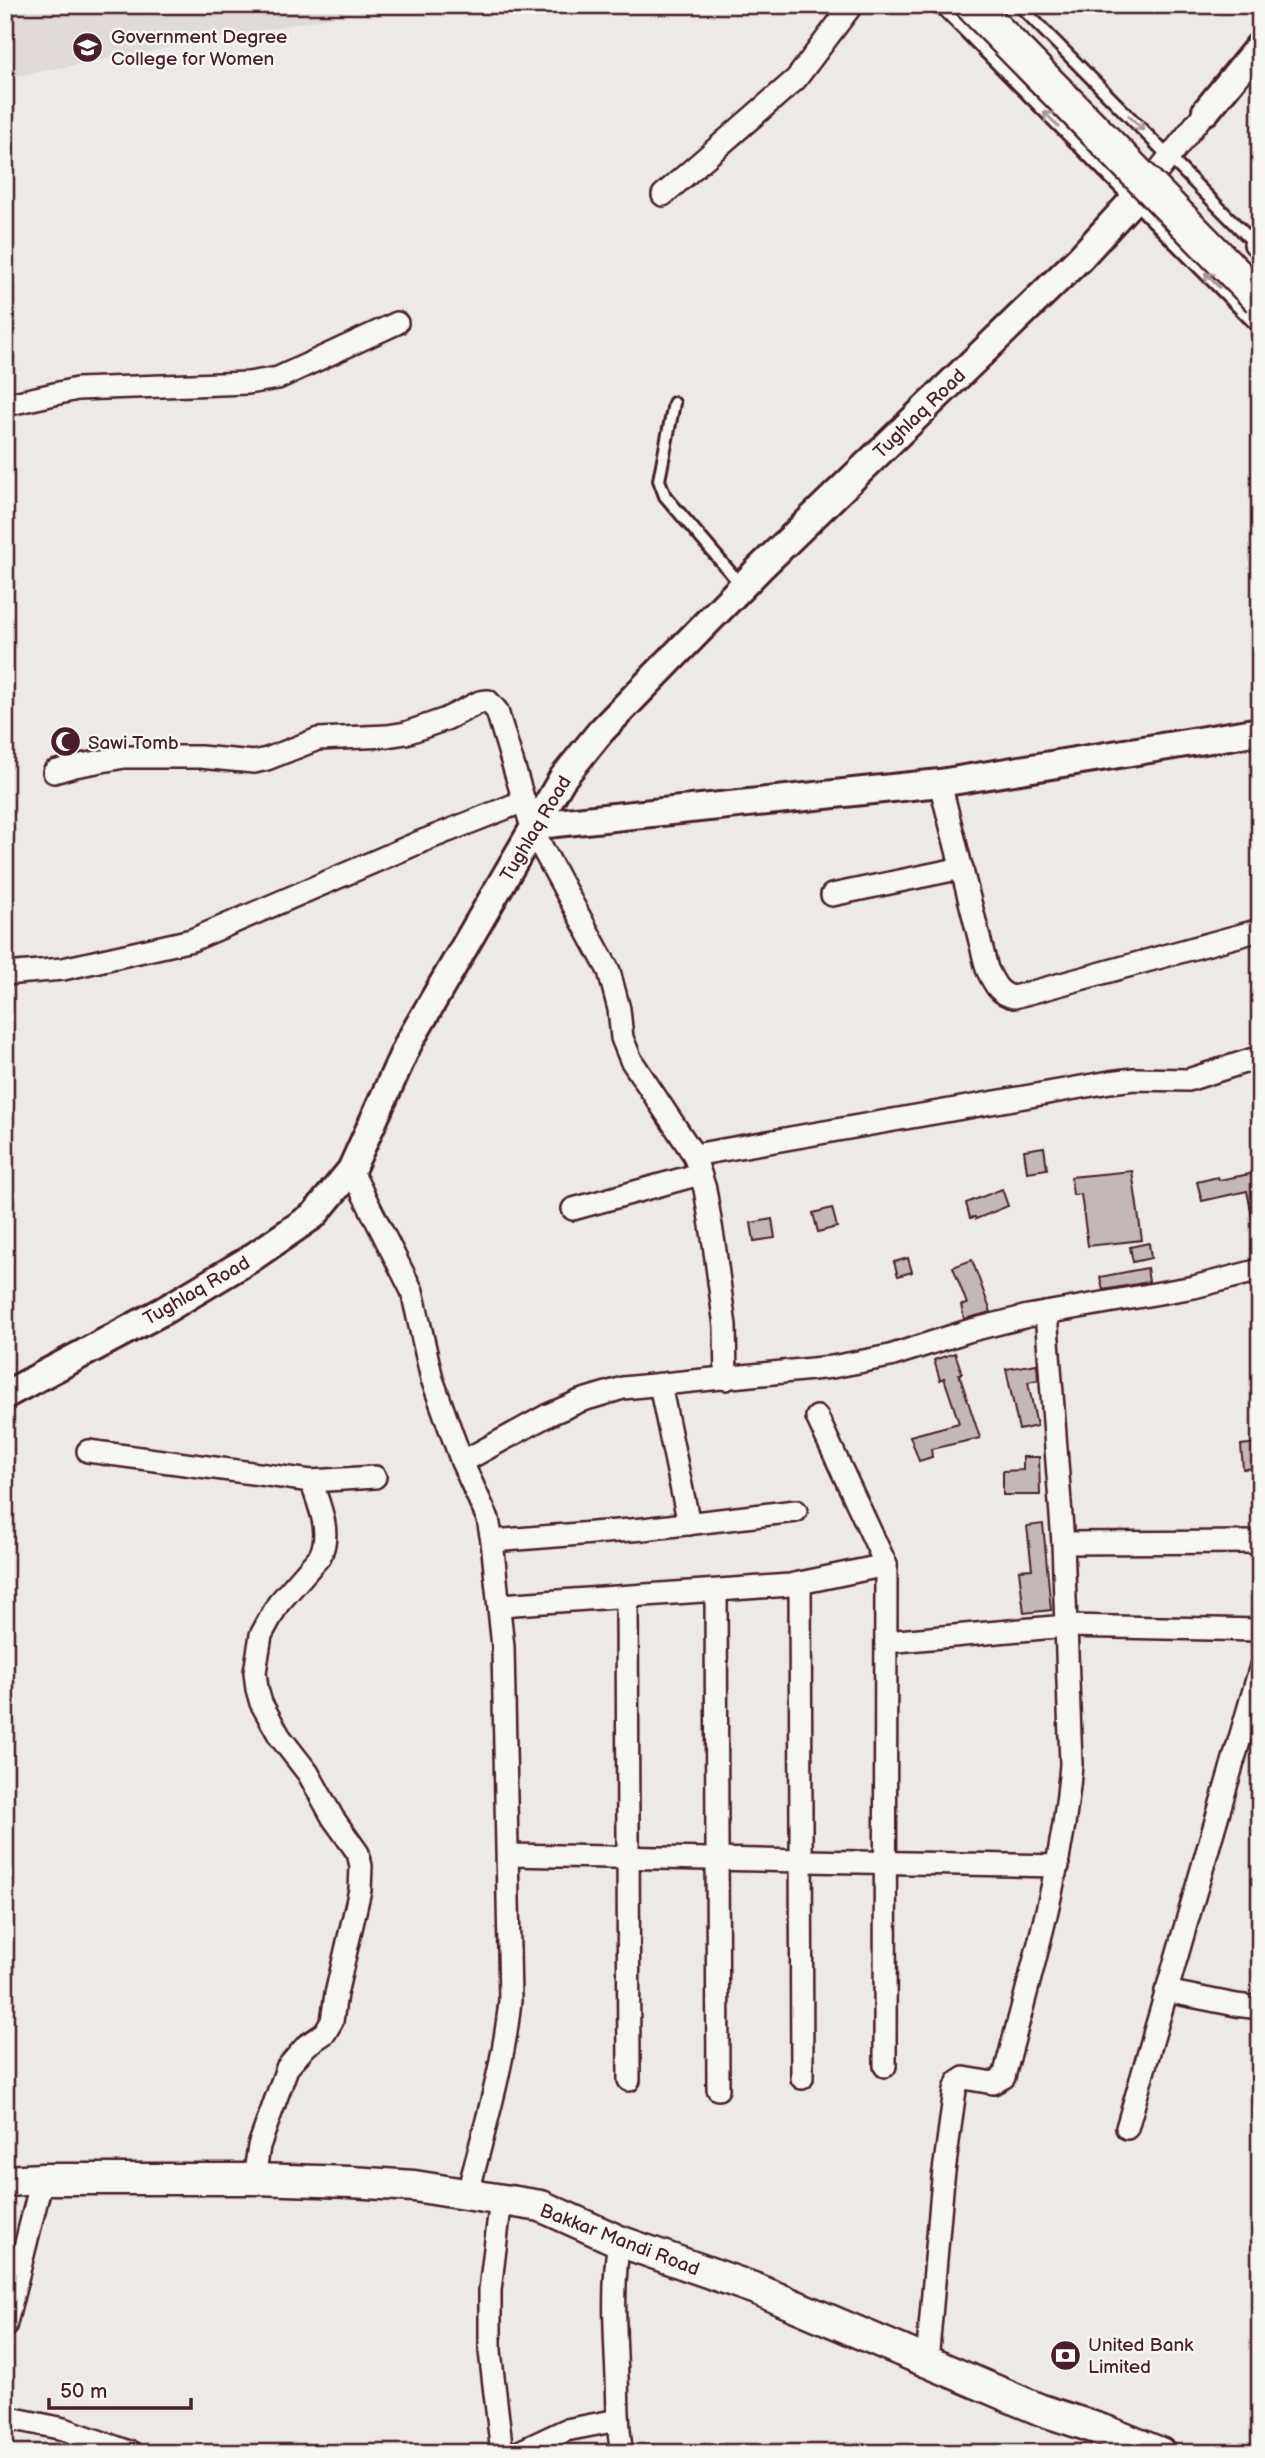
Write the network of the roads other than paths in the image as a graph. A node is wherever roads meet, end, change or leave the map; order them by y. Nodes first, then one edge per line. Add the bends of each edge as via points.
1 (852, 5) edge
2 (939, 5) edge
3 (972, 5) edge
4 (1000, 5) edge
5 (1019, 5) edge
6 (1260, 45) edge
7 (1206, 111) joint
8 (1170, 157) junction
9 (1139, 193) junction
10 (663, 195) dead end
11 (1259, 250) edge
12 (1260, 299) edge
13 (397, 323) dead end
14 (1260, 329) edge
15 (674, 403) dead end
16 (5, 405) edge
17 (742, 586) junction
18 (1259, 737) edge
19 (54, 772) dead end
20 (940, 783) junction
21 (524, 800) junction
22 (535, 828) junction
23 (962, 868) junction
24 (832, 895) dead end
25 (1260, 930) edge
26 (5, 974) edge
27 (1260, 1057) edge
28 (697, 1165) junction
29 (351, 1170) junction
30 (573, 1209) dead end
31 (1260, 1270) edge
32 (1046, 1313) junction
33 (726, 1379) junction
34 (660, 1385) junction
35 (5, 1395) edge
36 (817, 1417) dead end
37 (88, 1451) dead end
38 (463, 1462) junction
39 (375, 1477) dead end
40 (312, 1481) junction
41 (796, 1511) dead end
42 (689, 1524) junction
43 (492, 1541) junction
44 (1260, 1542) edge
45 (1063, 1543) junction
46 (886, 1565) junction
47 (800, 1583) junction
48 (716, 1591) junction
49 (627, 1597) junction
50 (500, 1605) junction
51 (1066, 1626) junction
52 (1260, 1630) edge
53 (886, 1642) junction
54 (1260, 1669) edge
55 (508, 1855) junction
56 (628, 1857) junction
57 (717, 1859) junction
58 (801, 1861) junction
59 (886, 1862) junction
60 (1058, 1866) junction
61 (1166, 1991) junction
62 (1260, 2008) edge
63 (885, 2066) dead end
64 (802, 2078) dead end
65 (629, 2080) dead end
66 (718, 2089) dead end
67 (1127, 2128) dead end
68 (42, 2179) junction
69 (254, 2179) junction
70 (5, 2181) edge
71 (468, 2193) junction
72 (501, 2199) junction
73 (619, 2242) junction
74 (5, 2327) edge
75 (928, 2362) junction
76 (5, 2417) edge
77 (618, 2420) junction
78 (1109, 2442) edge
79 (132, 2453) edge
80 (502, 2453) edge
81 (517, 2453) edge
82 (622, 2453) edge
83 (1160, 2453) edge

1 - 10 street via 796,79
9 -> 2 lane
3 - 12 main road, bridge
4 - 11 main road
5 -> 8 lane
6 - 7 street
7 - 8 street
8 - 9 street
8 - 11 lane
14 -> 9 lane via 1172,239
9 - 17 street, Tughlaq Road via 1080,258
13 - 16 street via 278,378 77,390
15 - 17 lane via 659,480 665,496
17 - 22 street, Tughlaq Road via 601,732 562,779
18 - 20 street
19 - 21 street via 124,757 254,762 318,739 406,733 488,701 497,711
20 - 22 street
20 - 23 street
21 - 22 street
21 - 26 street via 192,940 63,969
22 - 28 street via 609,971 631,1060
22 - 29 street, Tughlaq Road via 409,1042
23 - 24 street
23 - 25 street via 987,969 1005,996
27 - 28 street via 1188,1080 1110,1082
28 - 30 street
28 - 33 street via 718,1271
29 - 35 street, Tughlaq Road via 314,1215 284,1238 163,1311
29 - 38 street via 412,1291 432,1379
31 - 32 street via 1194,1287
32 - 33 street via 890,1356
32 - 45 street
33 - 34 street
34 - 38 street via 623,1388 580,1401
34 - 42 street
36 - 46 street
37 - 40 street
38 - 43 street via 488,1519
39 - 40 street
40 - 69 street via 323,1518 324,1547 278,1604 261,1634 257,1689 280,1737 358,1853 360,1890 332,2021 287,2068 259,2146
41 - 42 street
42 - 43 street
43 - 50 street
44 - 45 street
45 - 51 street
46 - 47 street
46 - 53 street
47 - 48 street
47 - 58 street
48 - 49 street
48 - 57 street
49 - 50 street
49 - 56 street
50 - 55 street
51 - 52 street
51 - 53 street
51 - 60 street via 1071,1765
53 - 59 street
54 - 61 street
55 - 56 street
55 - 71 street via 507,2032
56 - 57 street
56 - 65 street
57 - 58 street
57 - 66 street
58 - 59 street
58 - 64 street
59 - 60 street
59 - 63 street
60 - 75 street via 1004,2077 993,2083 964,2078 955,2090
61 - 62 street
61 - 67 street
68 - 69 main road, Bakkar Mandi Road
68 - 70 main road, Bakkar Mandi Road
68 - 74 street
69 - 71 main road, Bakkar Mandi Road
71 - 72 main road, Bakkar Mandi Road
72 - 73 main road, Bakkar Mandi Road via 541,2206
72 - 80 street via 490,2302 490,2351
73 - 75 main road, Bakkar Mandi Road via 756,2289
73 - 77 street via 615,2269
75 - 78 main road, Bakkar Mandi Road
76 - 79 street via 64,2429
77 - 81 street via 566,2430
77 - 82 street
78 - 83 main road, Bakkar Mandi Road

